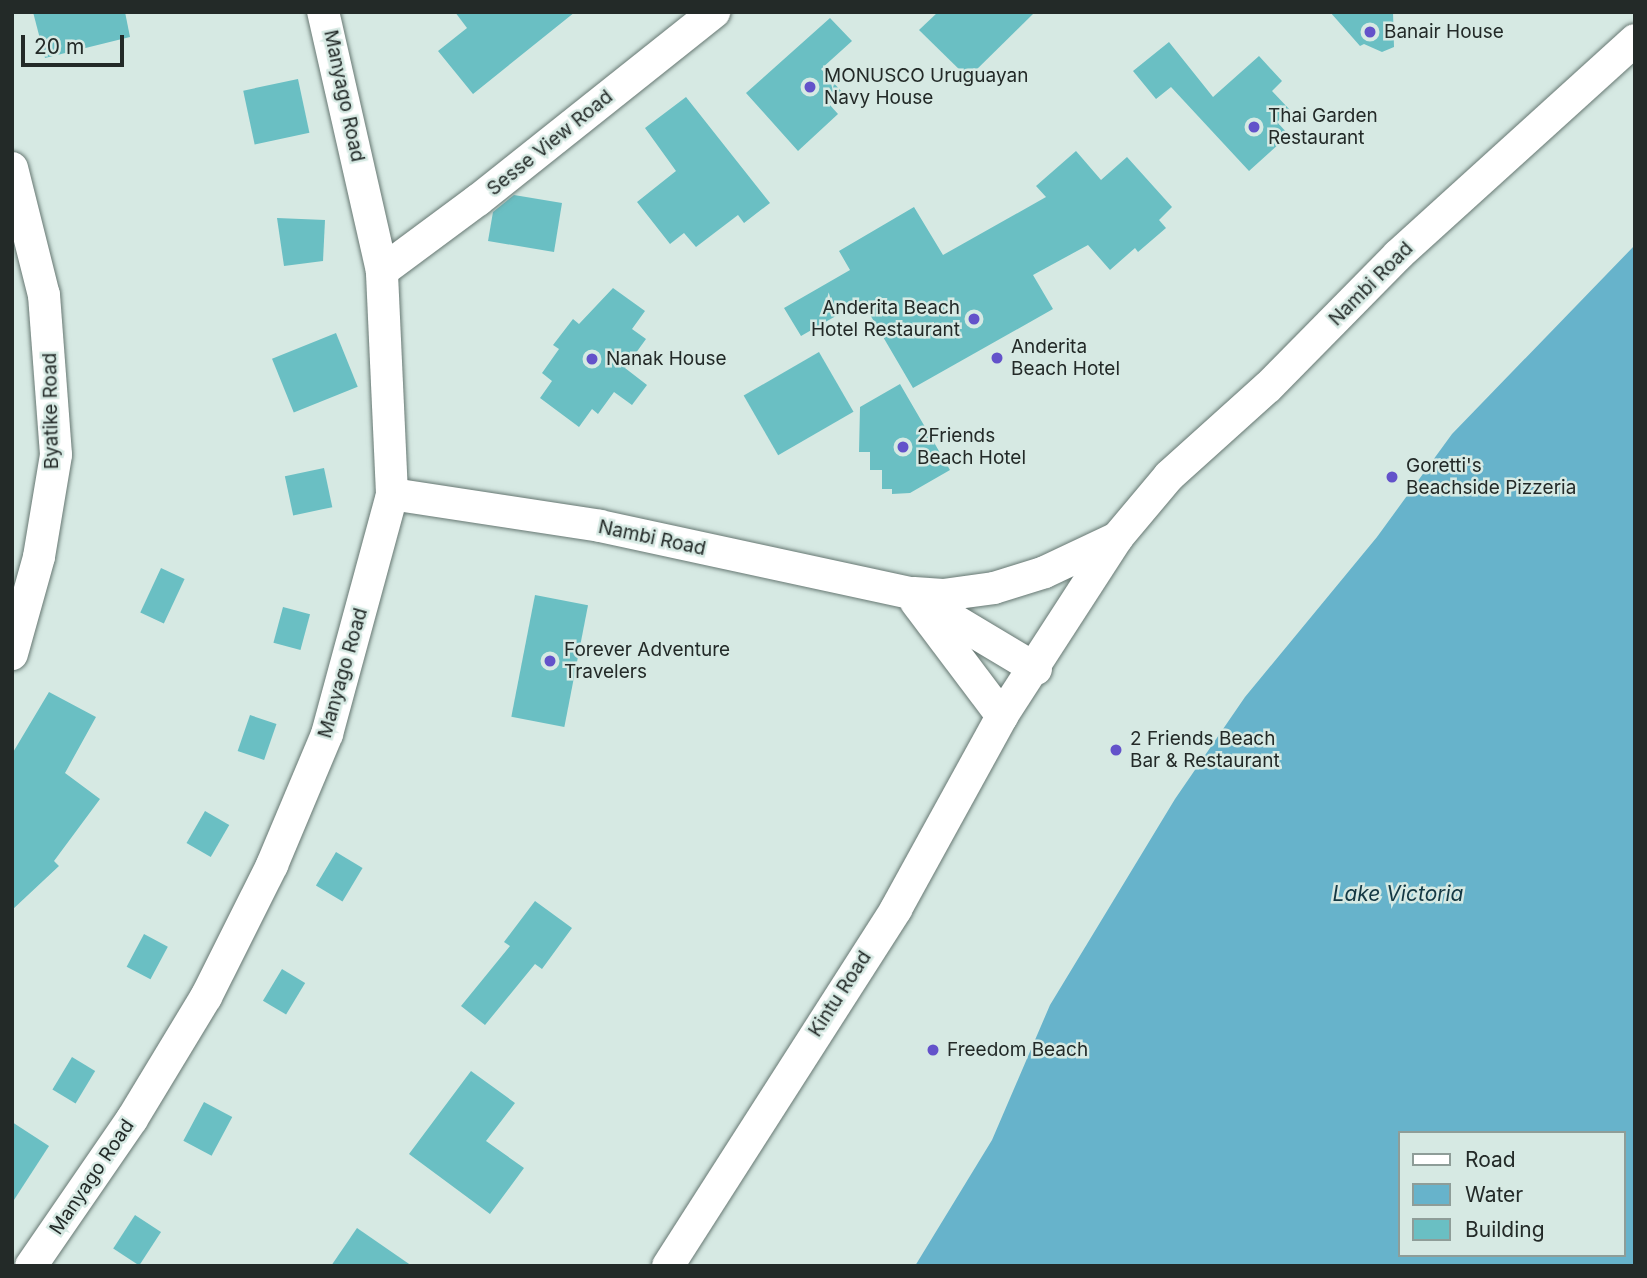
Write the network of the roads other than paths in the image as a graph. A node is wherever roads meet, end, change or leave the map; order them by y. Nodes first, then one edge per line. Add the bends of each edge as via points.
1 (323, 12) edge
2 (714, 12) edge
3 (1635, 40) edge
4 (12, 168) edge
5 (382, 271) junction
6 (392, 494) junction
7 (1117, 538) junction
8 (909, 593) junction
9 (12, 654) edge
10 (1036, 669) junction
11 (1002, 716) junction
12 (31, 1266) edge
13 (668, 1266) edge

1 - 5 street, Manyago Road
2 - 5 street, Sesse View Road
3 - 7 street, Nambi Road via 1398,255 1268,387 1169,476
4 - 9 street, Byatike Road via 44,295 55,455 39,557
5 - 6 street, Manyago Road
6 - 8 street, Nambi Road via 600,526
6 - 12 street, Manyago Road via 327,734 272,865 179,1041 132,1119
7 - 8 street, Nambi Road via 1045,572 994,588 943,595
7 - 10 street, Nambi Road
8 - 10 street, Nambi Road
8 - 11 street
10 - 11 street, Nambi Road
11 - 13 street, Kintu Road via 896,909

